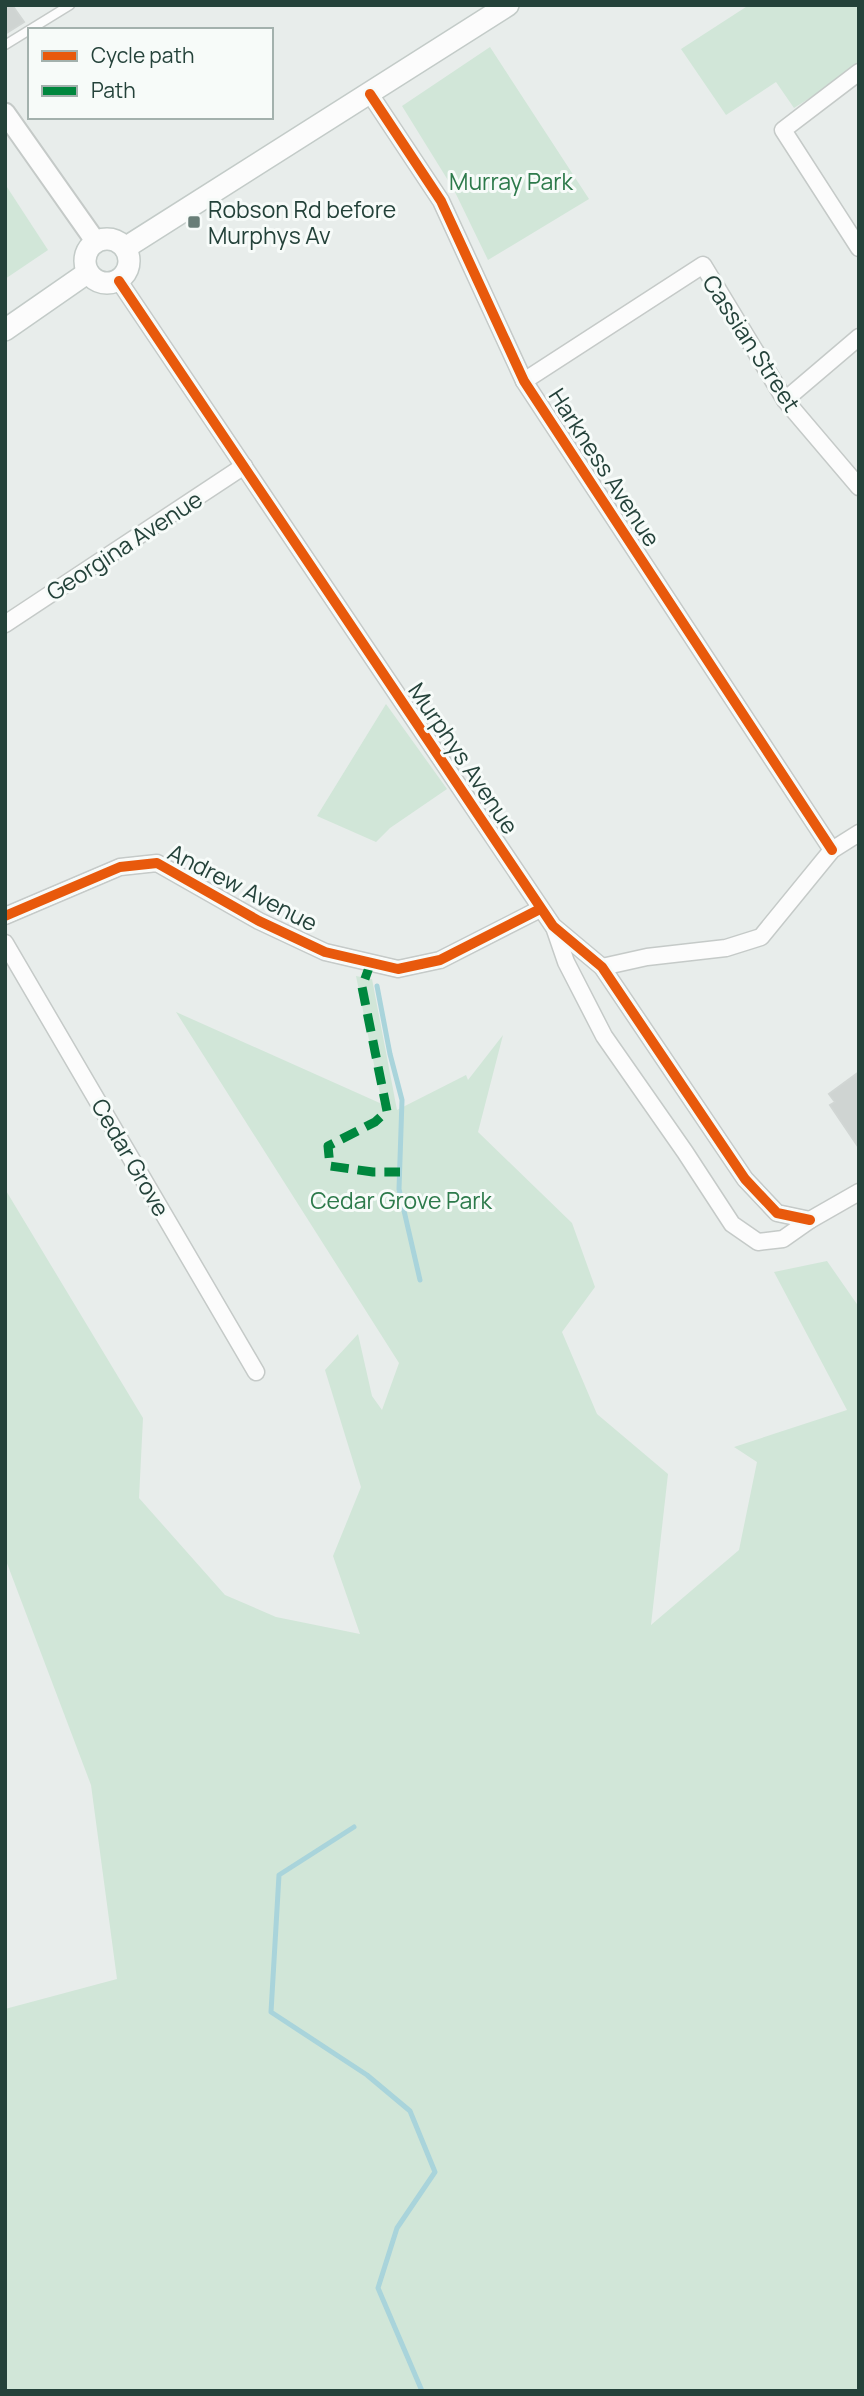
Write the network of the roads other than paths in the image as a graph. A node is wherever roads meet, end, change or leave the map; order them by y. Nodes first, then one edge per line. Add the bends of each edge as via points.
1 (70, 5) edge
2 (508, 5) edge
3 (33, 28) edge
4 (28, 31) edge
5 (5, 45) edge
6 (859, 72) edge
7 (370, 94) junction
8 (5, 113) edge
9 (96, 242) junction
10 (125, 248) junction
11 (859, 248) edge
12 (88, 273) junction
13 (119, 281) junction
14 (5, 330) edge
15 (859, 337) edge
16 (524, 381) junction
17 (785, 400) junction
18 (244, 467) junction
19 (859, 487) edge
20 (5, 624) edge
21 (859, 833) edge
22 (832, 850) junction
23 (540, 909) junction
24 (5, 916) edge
25 (553, 926) junction
26 (5, 943) edge
27 (602, 967) junction
28 (859, 1192) edge
29 (810, 1220) junction
30 (256, 1371) dead end

1 - 3 lane
2 - 7 main road
4 - 5 lane
6 - 11 street via 783,130
7 - 10 main road
7 - 16 street, Harkness Avenue via 442,201
8 - 9 street
9 - 10 main road via 113,240
9 - 12 main road via 85,256
10 - 13 main road via 128,269
12 - 13 main road via 96,282
12 - 14 main road
13 - 18 street, Murphys Avenue
15 - 17 street
16 - 17 street, Cassian Street via 703,265
16 - 22 street, Harkness Avenue
17 - 19 street, Cassian Street
18 - 20 street, Georgina Avenue
18 - 23 street, Murphys Avenue
21 - 22 street
22 - 27 street via 761,937 726,948
23 - 24 street, Andrew Avenue via 440,960 398,969 325,953 158,863 121,867
23 - 25 street, Murphys Avenue
25 - 27 street, Murphys Avenue
25 - 29 street, Murphys Avenue via 604,1036 732,1224 758,1242 783,1239
26 - 30 street, Cedar Grove
27 - 29 street, Murphys Avenue via 745,1179 776,1213
28 - 29 street

